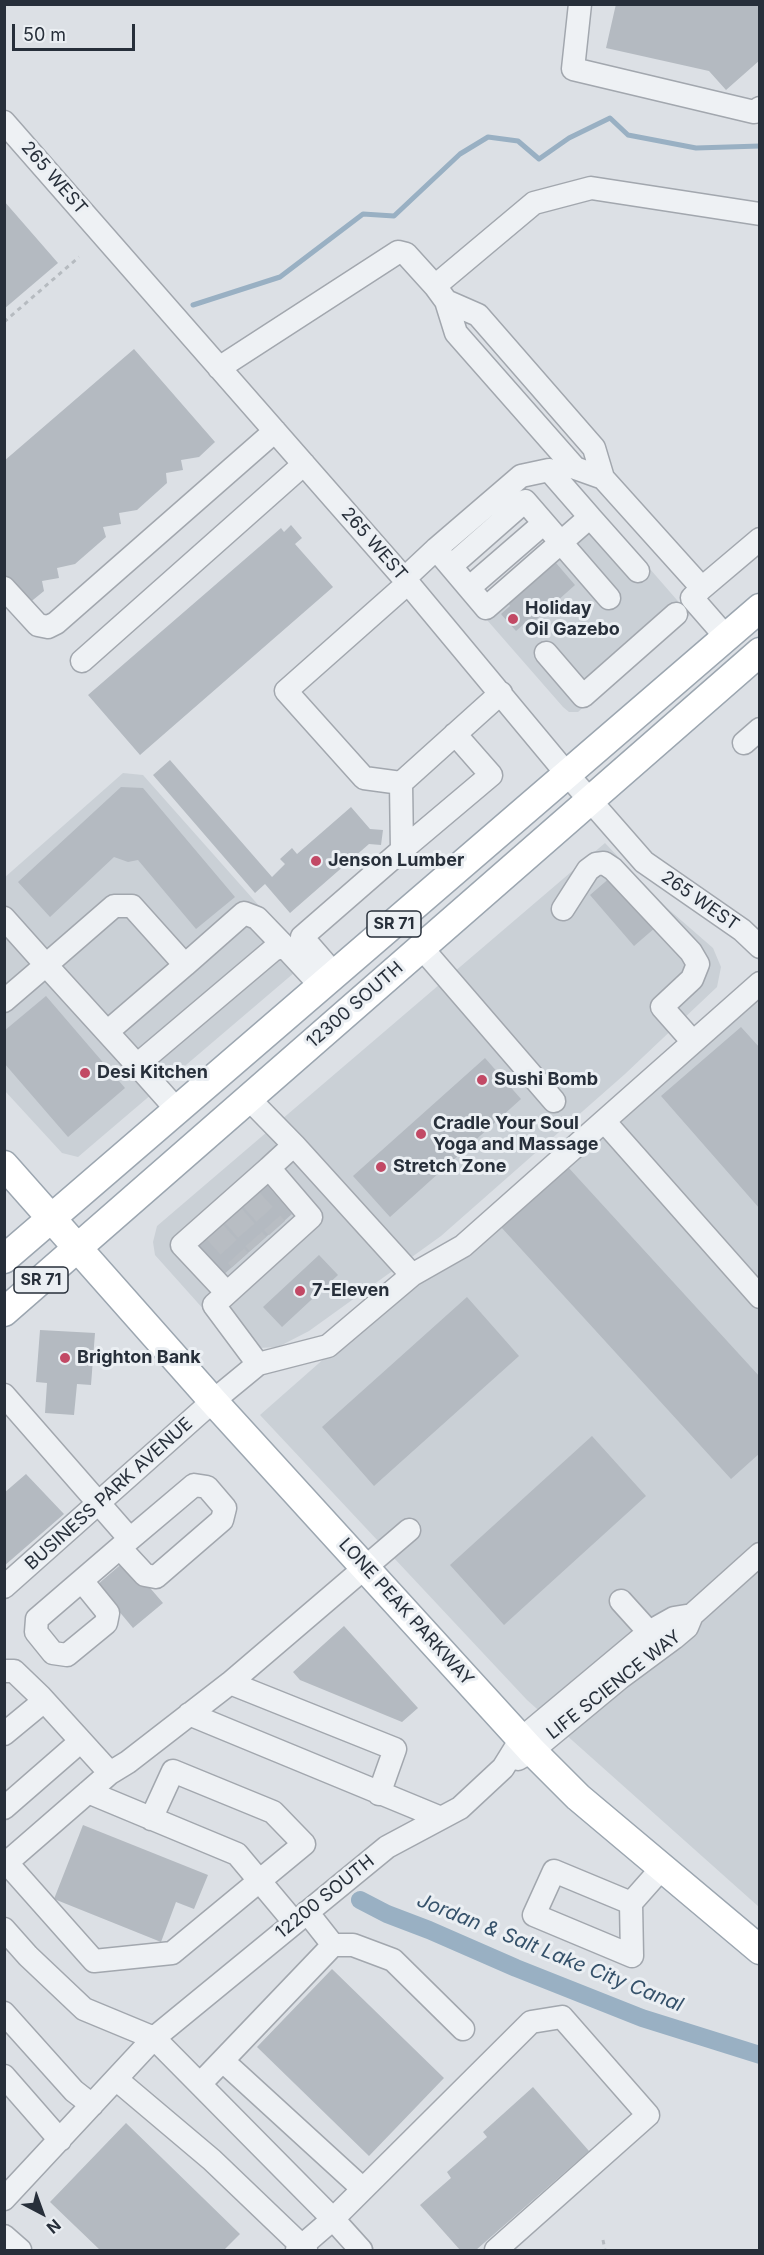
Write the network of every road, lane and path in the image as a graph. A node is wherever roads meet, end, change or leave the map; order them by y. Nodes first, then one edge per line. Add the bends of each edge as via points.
1 (580, 4) edge
2 (758, 111) edge
3 (4, 122) edge
4 (759, 214) edge
5 (79, 257) dead end
6 (440, 293) junction
7 (4, 322) edge
8 (219, 368) junction
9 (275, 431) junction
10 (556, 446) junction
11 (304, 464) junction
12 (521, 476) junction
13 (603, 478) junction
14 (594, 521) junction
15 (544, 523) junction
16 (759, 539) edge
17 (613, 543) junction
18 (564, 547) junction
19 (436, 549) junction
20 (451, 566) junction
21 (584, 569) junction
22 (638, 572) dead end
23 (406, 581) junction
24 (4, 588) edge
25 (470, 588) junction
26 (702, 588) junction
27 (609, 598) dead end
28 (759, 608) edge
29 (676, 614) dead end
30 (726, 637) junction
31 (759, 652) edge
32 (546, 653) dead end
33 (82, 662) dead end
34 (501, 693) junction
35 (455, 734) junction
36 (567, 774) junction
37 (400, 783) junction
38 (589, 800) junction
39 (402, 850) junction
40 (563, 909) dead end
41 (4, 918) edge
42 (284, 946) junction
43 (759, 946) edge
44 (421, 947) junction
45 (46, 965) junction
46 (185, 965) junction
47 (328, 981) junction
48 (759, 983) edge
49 (4, 1000) edge
50 (107, 1032) junction
51 (693, 1042) junction
52 (137, 1065) junction
53 (249, 1099) junction
54 (554, 1101) dead end
55 (178, 1111) junction
56 (604, 1121) junction
57 (294, 1145) junction
58 (4, 1165) edge
59 (269, 1168) junction
60 (52, 1220) junction
61 (77, 1249) junction
62 (4, 1260) edge
63 (412, 1275) junction
64 (227, 1293) junction
65 (759, 1297) edge
66 (4, 1312) edge
67 (258, 1364) junction
68 (4, 1395) edge
69 (213, 1401) junction
70 (98, 1503) junction
71 (409, 1530) dead end
72 (759, 1554) edge
73 (366, 1568) junction
74 (82, 1581) dead end
75 (4, 1587) edge
76 (621, 1601) dead end
77 (692, 1615) junction
78 (649, 1632) junction
79 (4, 1671) edge
80 (230, 1683) junction
81 (44, 1701) junction
82 (189, 1714) junction
83 (4, 1734) edge
84 (81, 1741) junction
85 (527, 1745) junction
86 (110, 1773) junction
87 (88, 1792) junction
88 (379, 1794) junction
89 (4, 1808) edge
90 (151, 1818) junction
91 (441, 1818) junction
92 (7, 1859) edge
93 (662, 1868) junction
94 (259, 1880) junction
95 (631, 1903) junction
96 (300, 1917) junction
97 (4, 1929) edge
98 (333, 1945) junction
99 (759, 1950) edge
100 (4, 2013) edge
101 (463, 2029) dead end
102 (154, 2038) junction
103 (223, 2061) junction
104 (4, 2076) edge
105 (116, 2079) junction
106 (200, 2084) junction
107 (92, 2105) junction
108 (60, 2140) junction
109 (363, 2189) junction
110 (4, 2199) edge
111 (333, 2218) junction
112 (4, 2236) edge
113 (603, 2240) dead end
114 (301, 2249) edge
115 (20, 2250) edge
116 (361, 2250) edge
117 (496, 2250) edge
118 (605, 2250) edge

1 - 2 street via 573,69
3 - 8 street, 265 WEST
4 - 6 street via 591,188 534,203
5 - 7 path
6 - 8 street via 406,254 398,252
6 - 10 street via 456,333
6 - 13 street via 478,315 594,448
8 - 9 street, 265 WEST
9 - 11 street, 265 WEST
9 - 24 street via 56,623 38,626
10 - 12 street
10 - 13 street via 575,468
11 - 23 street, 265 WEST
11 - 33 street
12 - 14 street via 549,470
12 - 19 street
13 - 26 street
14 - 17 street
14 - 18 street
15 - 18 street
15 - 20 street via 525,501
15 - 25 street
16 - 26 street
17 - 21 street
17 - 22 street
18 - 21 street
18 - 25 street via 486,608
19 - 20 street
19 - 23 street
20 - 25 street
21 - 27 street
23 - 34 street, 265 WEST
23 - 37 street via 285,691 364,778
26 - 30 street via 692,598
28 - 30 main road, 12300 SOUTH / SR 71
29 - 32 street via 583,696
30 - 36 main road, 12300 SOUTH / SR 71
31 - 38 main road, 12300 SOUTH / SR 71
34 - 35 street
34 - 36 street, 265 WEST
35 - 37 street
35 - 39 street via 491,775
36 - 38 street, 265 WEST
36 - 47 main road, 12300 SOUTH / SR 71
37 - 39 street
38 - 43 street, 265 WEST via 644,862
38 - 44 main road, 12300 SOUTH / SR 71
39 - 47 street via 302,938
40 - 51 street via 588,870 604,863 613,869 698,964 692,979 662,1007
41 - 45 street
42 - 46 street via 257,918 244,913
42 - 47 street
42 - 52 street via 273,950
44 - 53 main road, 12300 SOUTH / SR 71
44 - 54 street
45 - 46 street via 114,906 132,906
45 - 49 street
45 - 50 street
46 - 50 street
47 - 55 main road, 12300 SOUTH / SR 71
48 - 51 street
50 - 52 street
51 - 56 street
52 - 55 street
53 - 57 street
53 - 61 main road, 12300 SOUTH / SR 71
55 - 60 main road, 12300 SOUTH / SR 71
56 - 63 street via 463,1246
56 - 65 street
57 - 59 street
57 - 63 street
58 - 60 main road, LONE PEAK PARKWAY
59 - 64 street via 311,1217 282,1233 245,1266
59 - 64 street via 210,1227 182,1245
60 - 61 main road, LONE PEAK PARKWAY
60 - 62 main road, 12300 SOUTH / SR 71
61 - 66 main road, 12300 SOUTH / SR 71
61 - 69 main road, LONE PEAK PARKWAY
63 - 67 street via 328,1346
64 - 67 street via 214,1305
67 - 69 street, BUSINESS PARK AVENUE
68 - 70 street
69 - 70 street, BUSINESS PARK AVENUE
69 - 73 main road, LONE PEAK PARKWAY
70 - 74 street via 125,1544
70 - 75 street, BUSINESS PARK AVENUE
71 - 73 street
72 - 77 street, LIFE SCIENCE WAY
73 - 80 street
73 - 85 main road, LONE PEAK PARKWAY
76 - 78 street
77 - 78 street, LIFE SCIENCE WAY via 674,1618
77 - 85 street, LIFE SCIENCE WAY via 687,1627 675,1638
78 - 85 street, LIFE SCIENCE WAY
79 - 81 street via 14,1671
80 - 82 street
80 - 88 street via 395,1749
81 - 83 street
81 - 84 street
82 - 86 street
82 - 88 street
84 - 86 street
84 - 89 street
85 - 91 street, 12200 SOUTH via 460,1808
85 - 93 main road, LONE PEAK PARKWAY via 578,1797
86 - 87 street
87 - 90 street
87 - 92 street
88 - 91 street
90 - 94 street via 237,1854
90 - 94 street via 173,1771 273,1812 304,1844
91 - 96 street, 12200 SOUTH via 387,1847
92 - 94 street via 94,1961 172,1953
93 - 95 street
93 - 99 main road, LONE PEAK PARKWAY
94 - 96 street
95 - 95 street via 554,1871 534,1915 632,1956
96 - 98 street
96 - 102 street, 12200 SOUTH
97 - 102 street via 84,2009
98 - 101 street via 353,1945 393,1960
98 - 103 street
100 - 107 street via 74,2091
102 - 105 street, 12200 SOUTH
102 - 106 street
103 - 106 street
103 - 109 street
104 - 108 street
105 - 107 street, 12200 SOUTH
105 - 114 street via 212,2160
106 - 111 street
107 - 108 street, 12200 SOUTH
108 - 110 street, 12200 SOUTH
109 - 111 street
109 - 117 street via 531,2022 562,2017 648,2115
111 - 114 street
111 - 116 street
112 - 115 street
113 - 118 path

